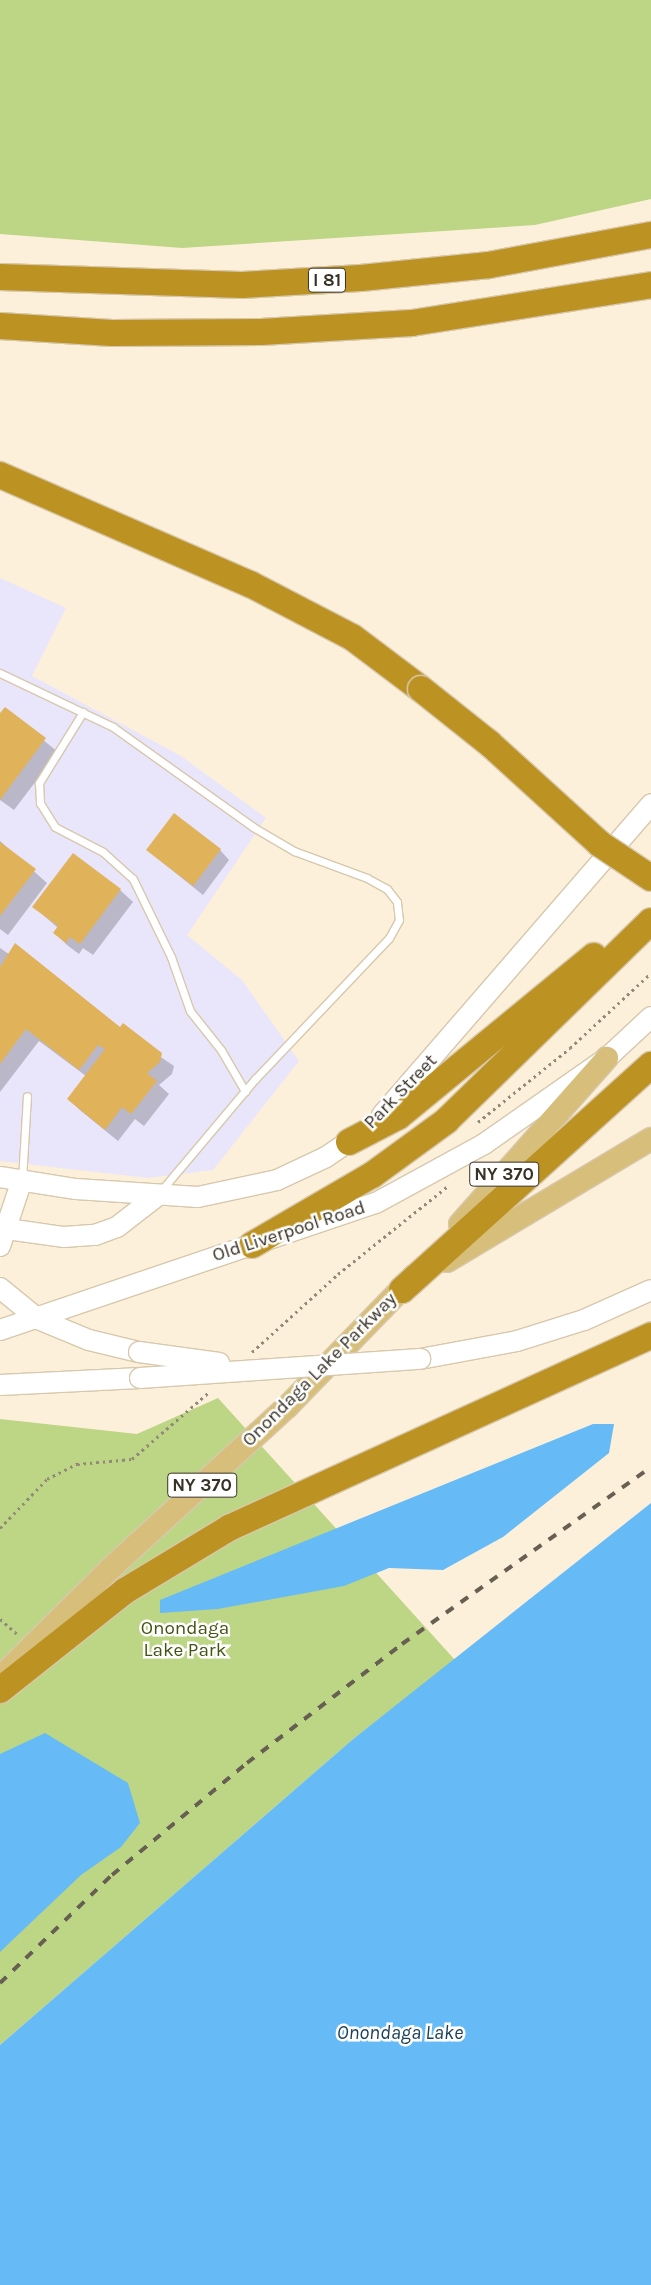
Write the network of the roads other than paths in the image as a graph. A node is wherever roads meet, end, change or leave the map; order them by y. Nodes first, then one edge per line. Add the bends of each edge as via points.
1 (651, 235) edge
2 (0, 276) edge
3 (651, 285) edge
4 (0, 326) edge
5 (0, 475) edge
6 (0, 673) edge
7 (83, 712) junction
8 (651, 804) edge
9 (651, 878) edge
10 (651, 906) edge
11 (651, 921) edge
12 (651, 1017) edge
13 (607, 1058) junction
14 (651, 1065) edge
15 (245, 1091) junction
16 (27, 1096) dead end
17 (651, 1139) edge
18 (349, 1142) junction
19 (0, 1177) edge
20 (22, 1180) junction
21 (157, 1196) junction
22 (2, 1234) edge
23 (252, 1245) junction
24 (0, 1288) edge
25 (402, 1290) junction
26 (651, 1290) edge
27 (38, 1319) junction
28 (0, 1330) edge
29 (651, 1336) edge
30 (251, 1362) junction
31 (0, 1385) edge
32 (0, 1678) edge
33 (0, 1690) edge

1 - 2 highway, I 81 via 489,265 361,278 242,285
3 - 4 highway via 511,310 289,330 112,333
5 - 9 highway, bridge via 258,588 352,637 489,743 600,844
6 - 7 lane
7 - 15 lane via 39,783 40,804 55,827 103,852 133,879 171,957 190,1011 222,1050
7 - 15 lane via 113,727 253,827 294,851 367,878 387,889 397,902 399,920 389,938
8 - 18 main road, Park Street via 398,1101
10 - 18 highway via 400,1116
11 - 23 highway via 446,1121 372,1175
12 - 13 main road, Old Liverpool Road / NY 370
13 - 23 main road, Old Liverpool Road via 453,1161 357,1212
13 - 25 main road, NY 370
14 - 25 highway
15 - 21 lane
16 - 20 lane
17 - 25 main road, NY 370
18 - 21 main road, Park Street via 277,1180 239,1191
19 - 20 main road, Park Street
20 - 21 main road, Park Street
20 - 22 main road
21 - 22 main road via 117,1227 95,1235
23 - 27 main road, Old Liverpool Road
24 - 27 main road
25 - 32 main road, Onondaga Lake Parkway / NY 370 via 287,1408 110,1569
26 - 30 main road, bridge via 584,1320 517,1341 420,1358
27 - 28 main road, Old Liverpool Road
27 - 30 main road, bridge via 89,1340 139,1352
29 - 33 highway via 229,1528 125,1591
30 - 31 main road, bridge via 140,1378

